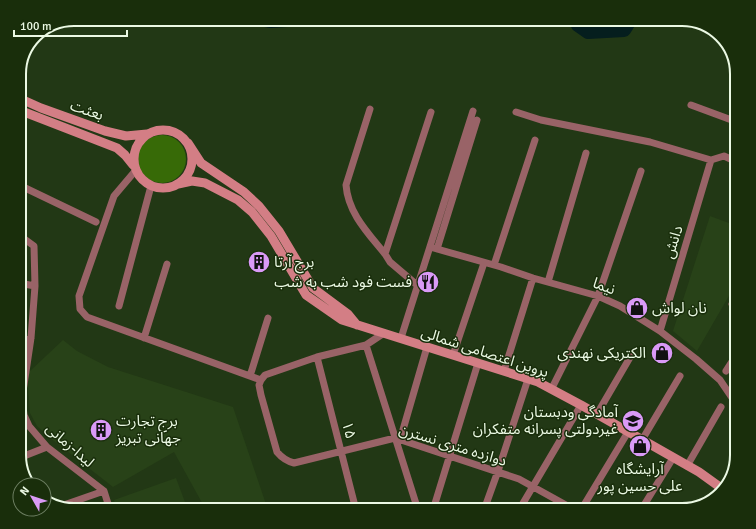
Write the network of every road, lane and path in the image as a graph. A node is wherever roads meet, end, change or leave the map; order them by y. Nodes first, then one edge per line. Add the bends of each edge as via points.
1 (26, 104) edge
2 (691, 105) dead end
3 (26, 106) edge
4 (370, 109) dead end
5 (473, 111) dead end
6 (431, 112) dead end
7 (516, 112) dead end
8 (730, 119) edge
9 (477, 120) dead end
10 (147, 134) junction
11 (535, 140) dead end
12 (188, 143) junction
13 (586, 153) dead end
14 (730, 159) edge
15 (711, 160) junction
16 (134, 167) junction
17 (640, 171) dead end
18 (178, 184) junction
19 (151, 186) junction
20 (26, 188) edge
21 (96, 222) dead end
22 (26, 240) edge
23 (433, 248) junction
24 (385, 254) junction
25 (484, 263) junction
26 (167, 264) dead end
27 (494, 265) junction
28 (533, 278) junction
29 (548, 282) junction
30 (26, 284) edge
31 (417, 285) junction
32 (35, 286) junction
33 (598, 296) junction
34 (119, 306) dead end
35 (268, 318) dead end
36 (357, 325) junction
37 (660, 331) junction
38 (384, 333) junction
39 (31, 338) junction
40 (144, 338) junction
41 (400, 338) junction
42 (26, 340) edge
43 (366, 345) junction
44 (427, 347) junction
45 (632, 354) dead end
46 (453, 355) junction
47 (317, 357) junction
48 (478, 363) junction
49 (730, 365) edge
50 (26, 368) edge
51 (504, 371) junction
52 (726, 371) dead end
53 (250, 376) junction
54 (680, 376) dead end
55 (528, 379) junction
56 (261, 380) junction
57 (552, 388) junction
58 (730, 395) edge
59 (581, 405) junction
60 (722, 407) dead end
61 (597, 414) junction
62 (26, 419) edge
63 (628, 432) junction
64 (398, 439) junction
65 (642, 440) junction
66 (47, 447) junction
67 (341, 451) junction
68 (26, 455) edge
69 (449, 456) junction
70 (673, 458) junction
71 (686, 466) junction
72 (498, 472) junction
73 (533, 486) junction
74 (718, 486) edge
75 (104, 491) junction
76 (70, 503) edge
77 (108, 503) edge
78 (354, 503) edge
79 (416, 503) edge
80 (435, 503) edge
81 (487, 503) edge
82 (523, 503) edge
83 (563, 503) edge
84 (585, 503) edge
85 (645, 503) edge

1 - 10 main road, بعثت via 126,136
2 - 8 street
3 - 16 main road, بعثت via 117,148
4 - 24 street via 346,184 347,195 358,221
5 - 23 street
6 - 24 street
7 - 15 street via 541,120 650,142
9 - 23 street
10 - 12 main road via 164,129 178,134
10 - 16 main road via 135,147
11 - 27 street
12 - 18 main road via 192,161 190,170
12 - 36 main road via 201,163 244,192 259,206 279,231 313,288 348,314
13 - 29 street
14 - 15 street via 724,156
15 - 37 street, دانش
16 - 19 main road via 143,181
16 - 40 street via 114,196 79,296 80,309 87,318
17 - 33 street
18 - 19 main road via 170,188
18 - 36 main road, پروین اعتصامی شمالی via 192,181 205,183 238,200 252,212 271,236 306,295 342,320
19 - 34 street
20 - 21 street
22 - 32 street, لیدا-زمانی via 34,246
23 - 25 street, نیما
23 - 31 street
24 - 31 street via 390,262
25 - 27 street, نیما
25 - 46 street
26 - 40 street
27 - 28 street, نیما
28 - 29 street, نیما
28 - 51 street
29 - 33 street, نیما
30 - 32 street
31 - 41 street
32 - 39 street, لیدا-زمانی
33 - 37 street, نیما via 620,306
33 - 57 street
35 - 53 street
36 - 38 main road, پروین اعتصامی شمالی
37 - 58 street, نیما via 720,380
38 - 41 main road, پروین اعتصامی شمالی
38 - 43 street
39 - 42 street
39 - 50 street, لیدا-زمانی
40 - 53 street
41 - 44 main road, پروین اعتصامی شمالی
43 - 47 street
43 - 64 street
44 - 46 main road, پروین اعتصامی شمالی
44 - 64 street
45 - 61 street
46 - 48 main road, پروین اعتصامی شمالی
47 - 56 street via 269,373
47 - 67 street, ۱۵
48 - 51 main road, پروین اعتصامی شمالی
48 - 69 street
49 - 52 street
51 - 55 main road, پروین اعتصامی شمالی
53 - 56 street
54 - 65 street
55 - 57 main road, پروین اعتصامی شمالی
55 - 72 street
56 - 67 street, دوازده متری نسترن via 261,396 277,452 283,458 294,463
57 - 59 main road, پروین اعتصامی شمالی
59 - 61 main road, پروین اعتصامی شمالی
59 - 73 street
60 - 71 street
61 - 63 main road, پروین اعتصامی شمالی
62 - 66 street, لیدا-زمانی
63 - 65 main road, پروین اعتصامی شمالی
63 - 84 street
64 - 67 street, دوازده متری نسترن
64 - 69 street, دوازده متری نسترن
64 - 79 street
65 - 70 main road, پروین اعتصامی شمالی
66 - 68 street
66 - 75 street, لیدا-زمانی
67 - 78 street, ۱۵
69 - 72 street, دوازده متری نسترن
69 - 80 street
70 - 71 main road, پروین اعتصامی شمالی
70 - 85 street
71 - 74 main road, پروین اعتصامی شمالی
72 - 73 street, دوازده متری نسترن
72 - 81 street
73 - 82 street
73 - 83 street, دوازده متری نسترن
75 - 76 street
75 - 77 street

